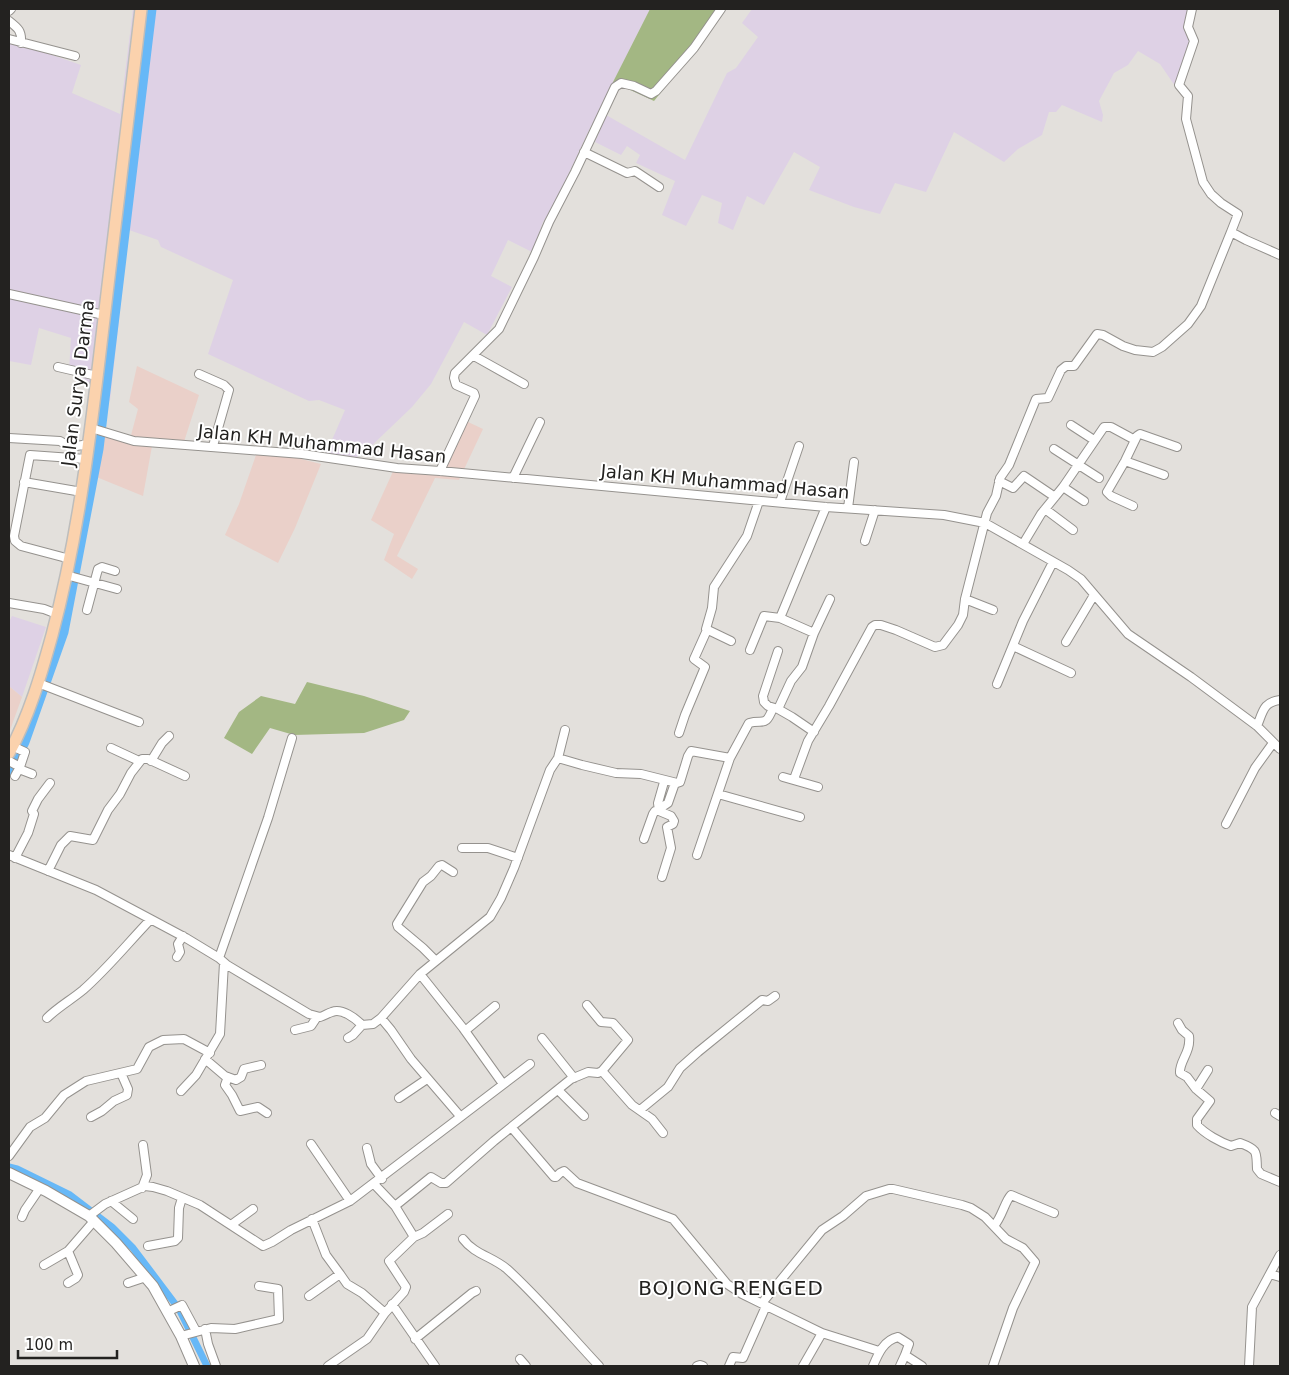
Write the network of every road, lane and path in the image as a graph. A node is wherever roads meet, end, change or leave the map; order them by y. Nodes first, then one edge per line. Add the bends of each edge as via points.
1 (141, 9) edge
2 (721, 9) edge
3 (1192, 9) edge
4 (9, 21) edge
5 (9, 39) edge
6 (21, 43) junction
7 (75, 56) dead end
8 (584, 152) junction
9 (659, 187) dead end
10 (1231, 232) junction
11 (1280, 254) edge
12 (9, 294) edge
13 (104, 315) junction
14 (474, 356) junction
15 (58, 367) dead end
16 (200, 374) dead end
17 (97, 376) junction
18 (524, 384) dead end
19 (540, 422) dead end
20 (1071, 425) dead end
21 (94, 429) junction
22 (9, 438) edge
23 (1094, 440) junction
24 (1135, 440) junction
25 (89, 444) junction
26 (213, 446) junction
27 (799, 446) dead end
28 (1177, 447) dead end
29 (1054, 449) dead end
30 (86, 459) junction
31 (1125, 461) junction
32 (854, 462) dead end
33 (1077, 465) junction
34 (440, 471) junction
35 (1164, 475) dead end
36 (513, 478) junction
37 (1099, 478) dead end
38 (999, 481) junction
39 (24, 482) junction
40 (1063, 487) junction
41 (82, 492) junction
42 (1055, 497) junction
43 (760, 501) junction
44 (1084, 501) dead end
45 (780, 502) junction
46 (1133, 506) dead end
47 (826, 507) junction
48 (848, 508) junction
49 (875, 510) junction
50 (1045, 510) junction
51 (985, 523) junction
52 (1073, 530) dead end
53 (865, 541) dead end
54 (1023, 544) junction
55 (70, 559) junction
56 (1054, 562) junction
57 (115, 571) dead end
58 (70, 576) junction
59 (95, 583) junction
60 (117, 589) dead end
61 (1094, 595) junction
62 (830, 599) dead end
63 (965, 600) junction
64 (9, 603) edge
65 (87, 610) dead end
66 (993, 610) dead end
67 (57, 614) junction
68 (780, 618) junction
69 (707, 630) junction
70 (814, 633) junction
71 (731, 641) dead end
72 (1066, 642) dead end
73 (1013, 646) junction
74 (750, 650) dead end
75 (778, 652) dead end
76 (1071, 673) dead end
77 (40, 683) junction
78 (997, 684) dead end
79 (1280, 700) edge
80 (775, 708) junction
81 (139, 722) dead end
82 (1257, 726) junction
83 (565, 730) dead end
84 (814, 732) junction
85 (679, 733) dead end
86 (168, 736) dead end
87 (292, 738) dead end
88 (1273, 743) junction
89 (111, 748) dead end
90 (15, 749) edge
91 (1280, 749) edge
92 (558, 758) junction
93 (730, 758) junction
94 (9, 761) edge
95 (151, 761) junction
96 (139, 762) junction
97 (19, 767) junction
98 (32, 774) dead end
99 (15, 776) dead end
100 (185, 776) dead end
101 (783, 777) dead end
102 (794, 780) junction
103 (664, 782) junction
104 (50, 783) dead end
105 (675, 783) junction
106 (818, 786) dead end
107 (718, 794) junction
108 (659, 810) junction
109 (800, 817) dead end
110 (1226, 824) dead end
111 (644, 839) dead end
112 (462, 848) dead end
113 (697, 855) dead end
114 (12, 856) edge
115 (518, 858) junction
116 (48, 871) junction
117 (453, 872) dead end
118 (662, 877) dead end
119 (150, 920) junction
120 (183, 936) junction
121 (177, 958) dead end
122 (221, 961) junction
123 (436, 962) junction
124 (420, 974) junction
125 (774, 996) dead end
126 (587, 1005) dead end
127 (495, 1006) dead end
128 (317, 1017) junction
129 (47, 1018) dead end
130 (381, 1018) junction
131 (1178, 1023) dead end
132 (362, 1025) junction
133 (295, 1030) dead end
134 (465, 1031) junction
135 (348, 1038) dead end
136 (542, 1038) dead end
137 (208, 1056) junction
138 (530, 1064) dead end
139 (261, 1066) dead end
140 (1208, 1070) dead end
141 (602, 1071) junction
142 (122, 1073) junction
143 (228, 1077) junction
144 (574, 1078) junction
145 (427, 1079) junction
146 (503, 1084) junction
147 (1196, 1089) junction
148 (558, 1090) junction
149 (180, 1091) dead end
150 (399, 1098) dead end
151 (640, 1110) junction
152 (267, 1113) dead end
153 (460, 1116) junction
154 (584, 1116) dead end
155 (91, 1117) dead end
156 (512, 1128) junction
157 (663, 1133) dead end
158 (311, 1144) dead end
159 (143, 1145) dead end
160 (367, 1148) dead end
161 (9, 1156) edge
162 (9, 1173) edge
163 (382, 1179) junction
164 (1280, 1182) edge
165 (374, 1184) junction
166 (40, 1188) junction
167 (142, 1188) junction
168 (182, 1198) junction
169 (350, 1201) junction
170 (108, 1203) junction
171 (395, 1206) junction
172 (253, 1209) dead end
173 (1054, 1213) dead end
174 (448, 1214) dead end
175 (22, 1217) dead end
176 (92, 1217) junction
177 (133, 1219) dead end
178 (312, 1219) junction
179 (231, 1225) junction
180 (994, 1226) junction
181 (414, 1237) junction
182 (463, 1239) dead end
183 (148, 1246) dead end
184 (68, 1251) junction
185 (1280, 1255) edge
186 (44, 1265) dead end
187 (340, 1274) junction
188 (1270, 1274) junction
189 (1280, 1276) edge
190 (146, 1277) junction
191 (68, 1283) dead end
192 (128, 1283) dead end
193 (259, 1286) dead end
194 (476, 1291) dead end
195 (309, 1296) dead end
196 (392, 1304) junction
197 (764, 1305) junction
198 (170, 1311) junction
199 (385, 1313) junction
200 (205, 1329) junction
201 (195, 1331) junction
202 (822, 1332) junction
203 (183, 1335) junction
204 (415, 1339) junction
205 (879, 1351) junction
206 (905, 1355) junction
207 (520, 1359) dead end
208 (339, 1363) edge
209 (194, 1366) edge
210 (216, 1366) edge
211 (328, 1366) edge
212 (435, 1366) edge
213 (526, 1366) edge
214 (600, 1366) edge
215 (697, 1366) edge
216 (703, 1366) edge
217 (729, 1366) edge
218 (803, 1366) edge
219 (873, 1366) edge
220 (900, 1366) edge
221 (922, 1366) edge
222 (993, 1366) edge
223 (1249, 1366) edge

1 - 13 main road, Jalan Surya Darma
2 - 8 street via 694,48 656,92 651,94 622,83 615,87
3 - 10 street via 1188,27 1194,41 1179,85 1188,96 1186,119 1202,182 1221,204 1238,214
4 - 6 street via 22,34
5 - 6 street
6 - 7 street
8 - 9 street via 627,173 635,171
8 - 14 street via 499,329
10 - 11 street
10 - 38 street via 1201,306 1188,324 1153,352 1135,350 1101,334 1095,336 1074,366 1061,370 1048,398 1035,400 1009,465
12 - 13 street
13 - 17 main road, Jalan Surya Darma
14 - 18 street
14 - 34 street via 455,373 456,385 475,396
15 - 17 street
16 - 26 street via 229,390
17 - 21 main road, Jalan Surya Darma
19 - 36 street
20 - 23 street
21 - 25 main road, Jalan Surya Darma
21 - 26 street, Jalan KH Muhammad Hasan via 134,441
22 - 25 street via 60,441 70,447
23 - 24 street via 1106,426
23 - 33 street
24 - 28 street via 1140,434
24 - 31 street
25 - 30 main road, Jalan Surya Darma
26 - 34 street, Jalan KH Muhammad Hasan
27 - 45 street
29 - 33 street
30 - 39 street via 32,454 28,457
30 - 41 main road, Jalan Surya Darma
31 - 35 street
31 - 46 street via 1107,492
32 - 48 street
33 - 37 street
33 - 40 street
34 - 36 street, Jalan KH Muhammad Hasan
36 - 43 street, Jalan KH Muhammad Hasan
38 - 42 street via 1013,488 1024,476
38 - 51 street
39 - 41 street
39 - 55 street via 15,541 21,546
40 - 42 street
40 - 44 street
41 - 55 main road, Jalan Surya Darma
42 - 50 street
43 - 45 street, Jalan KH Muhammad Hasan
43 - 69 street via 744,541 714,588
45 - 47 street, Jalan KH Muhammad Hasan
47 - 48 street, Jalan KH Muhammad Hasan
47 - 68 street
48 - 49 street, Jalan KH Muhammad Hasan
49 - 51 street, Jalan KH Muhammad Hasan via 944,514
49 - 53 street
50 - 52 street
50 - 54 street
51 - 54 street, Jalan KH Muhammad Hasan
51 - 63 street
54 - 56 street, Jalan KH Muhammad Hasan
55 - 58 main road, Jalan Surya Darma
56 - 61 street, Jalan KH Muhammad Hasan via 1081,579
56 - 73 street
57 - 59 street via 100,568
58 - 59 street
58 - 67 main road, Jalan Surya Darma
59 - 60 street
59 - 65 street
61 - 72 street
61 - 82 street, Jalan KH Muhammad Hasan via 1128,634
62 - 70 street
63 - 66 street
63 - 84 street via 962,619 940,646 935,647 896,630 872,627
64 - 67 street
67 - 77 main road, Jalan Surya Darma
68 - 70 street
68 - 74 street via 764,616
69 - 71 street
69 - 85 street via 694,659 705,667
70 - 80 street via 802,667
73 - 76 street
73 - 78 street
75 - 80 street via 763,696 764,702
77 - 81 street
77 - 90 main road, Jalan Surya Darma
79 - 82 street via 1266,705
80 - 84 street
80 - 93 street via 764,722 749,723
82 - 88 street, Jalan KH Muhammad Hasan
83 - 92 street
84 - 102 street
86 - 95 street
87 - 122 street
88 - 91 street, Jalan KH Muhammad Hasan
88 - 110 street via 1255,768
89 - 96 street
90 - 97 street via 25,755
92 - 103 street via 616,772 641,774
92 - 115 street via 550,770
93 - 105 street via 692,750 680,782
93 - 107 street
94 - 97 street
95 - 96 street via 142,758
95 - 100 street
96 - 116 street via 93,840 70,836 61,845
97 - 98 street
97 - 99 street
101 - 102 street
102 - 106 street
103 - 105 street
103 - 108 street
104 - 114 street via 34,806 28,833
105 - 108 street via 668,803
107 - 109 street
107 - 113 street
108 - 111 street via 653,814
108 - 118 street via 674,821 667,828 671,848
112 - 115 street via 488,848
114 - 116 street
115 - 123 street via 490,917
116 - 119 street via 96,890
117 - 123 street via 445,866 438,866 423,882 397,924
119 - 120 street
119 - 129 street via 95,979
120 - 121 street via 178,944 180,952
120 - 122 street
122 - 128 street
122 - 137 street via 220,1034
123 - 124 street
124 - 130 street
124 - 134 street
125 - 151 street via 768,1001 762,1000 704,1047 680,1068 668,1087
126 - 141 street via 601,1022 613,1023 628,1040
127 - 134 street
128 - 132 street via 341,1011
128 - 133 street via 311,1026
130 - 132 street via 373,1024
130 - 145 street
131 - 147 street via 1189,1036 1190,1044 1180,1071
132 - 135 street
134 - 146 street
136 - 144 street
137 - 142 street via 184,1038 163,1040 149,1047 137,1069
137 - 143 street
137 - 149 street
138 - 146 street
139 - 143 street via 244,1069 239,1079
140 - 147 street
141 - 144 street
141 - 151 street
142 - 155 street via 127,1095
142 - 161 street via 86,1081 64,1094 56,1107 30,1128
143 - 152 street via 225,1085 240,1111 258,1107
144 - 148 street
145 - 150 street
145 - 153 street
146 - 153 street
147 - 164 street via 1210,1101 1197,1119 1200,1129 1226,1144 1240,1143 1254,1150 1261,1174
148 - 154 street
148 - 156 street
151 - 157 street
153 - 163 street
156 - 171 street via 446,1183 431,1177
156 - 197 street via 554,1177 564,1172 577,1183 673,1219 727,1284
158 - 169 street
159 - 167 street via 147,1175
160 - 163 street via 371,1164
162 - 166 main road
163 - 165 street
165 - 169 street
165 - 171 street
166 - 175 street
166 - 176 main road
167 - 168 street via 153,1187
167 - 170 street
168 - 179 street via 200,1205
168 - 183 street via 178,1238
169 - 178 street
170 - 176 street
170 - 177 street
171 - 181 street
172 - 179 street
173 - 180 street via 1011,1196
174 - 181 street
176 - 184 street
176 - 190 main road
178 - 179 street via 262,1246
178 - 187 street via 326,1255
180 - 197 street via 971,1208 937,1199 889,1189 869,1195 822,1230
180 - 222 street via 1006,1239 1023,1248 1035,1263 1013,1308
181 - 196 street via 389,1260 406,1287
182 - 214 street via 473,1249 507,1269
184 - 186 street
184 - 191 street via 78,1275
185 - 188 street
187 - 195 street
187 - 199 street via 347,1284
188 - 189 street
188 - 223 street via 1252,1307
190 - 192 street
190 - 198 main road
193 - 200 street via 278,1289 279,1319 235,1329
194 - 204 street
196 - 199 street
196 - 204 street
197 - 202 street
197 - 217 street via 742,1359 734,1357
198 - 201 street via 182,1305
198 - 203 main road
199 - 208 street via 367,1339
200 - 201 street
200 - 210 street
201 - 203 street
202 - 205 street
202 - 218 street
203 - 209 main road
204 - 212 street
205 - 206 street via 898,1337 909,1344
205 - 219 street
206 - 220 street
206 - 221 street
207 - 213 street
208 - 211 street
215 - 216 street

